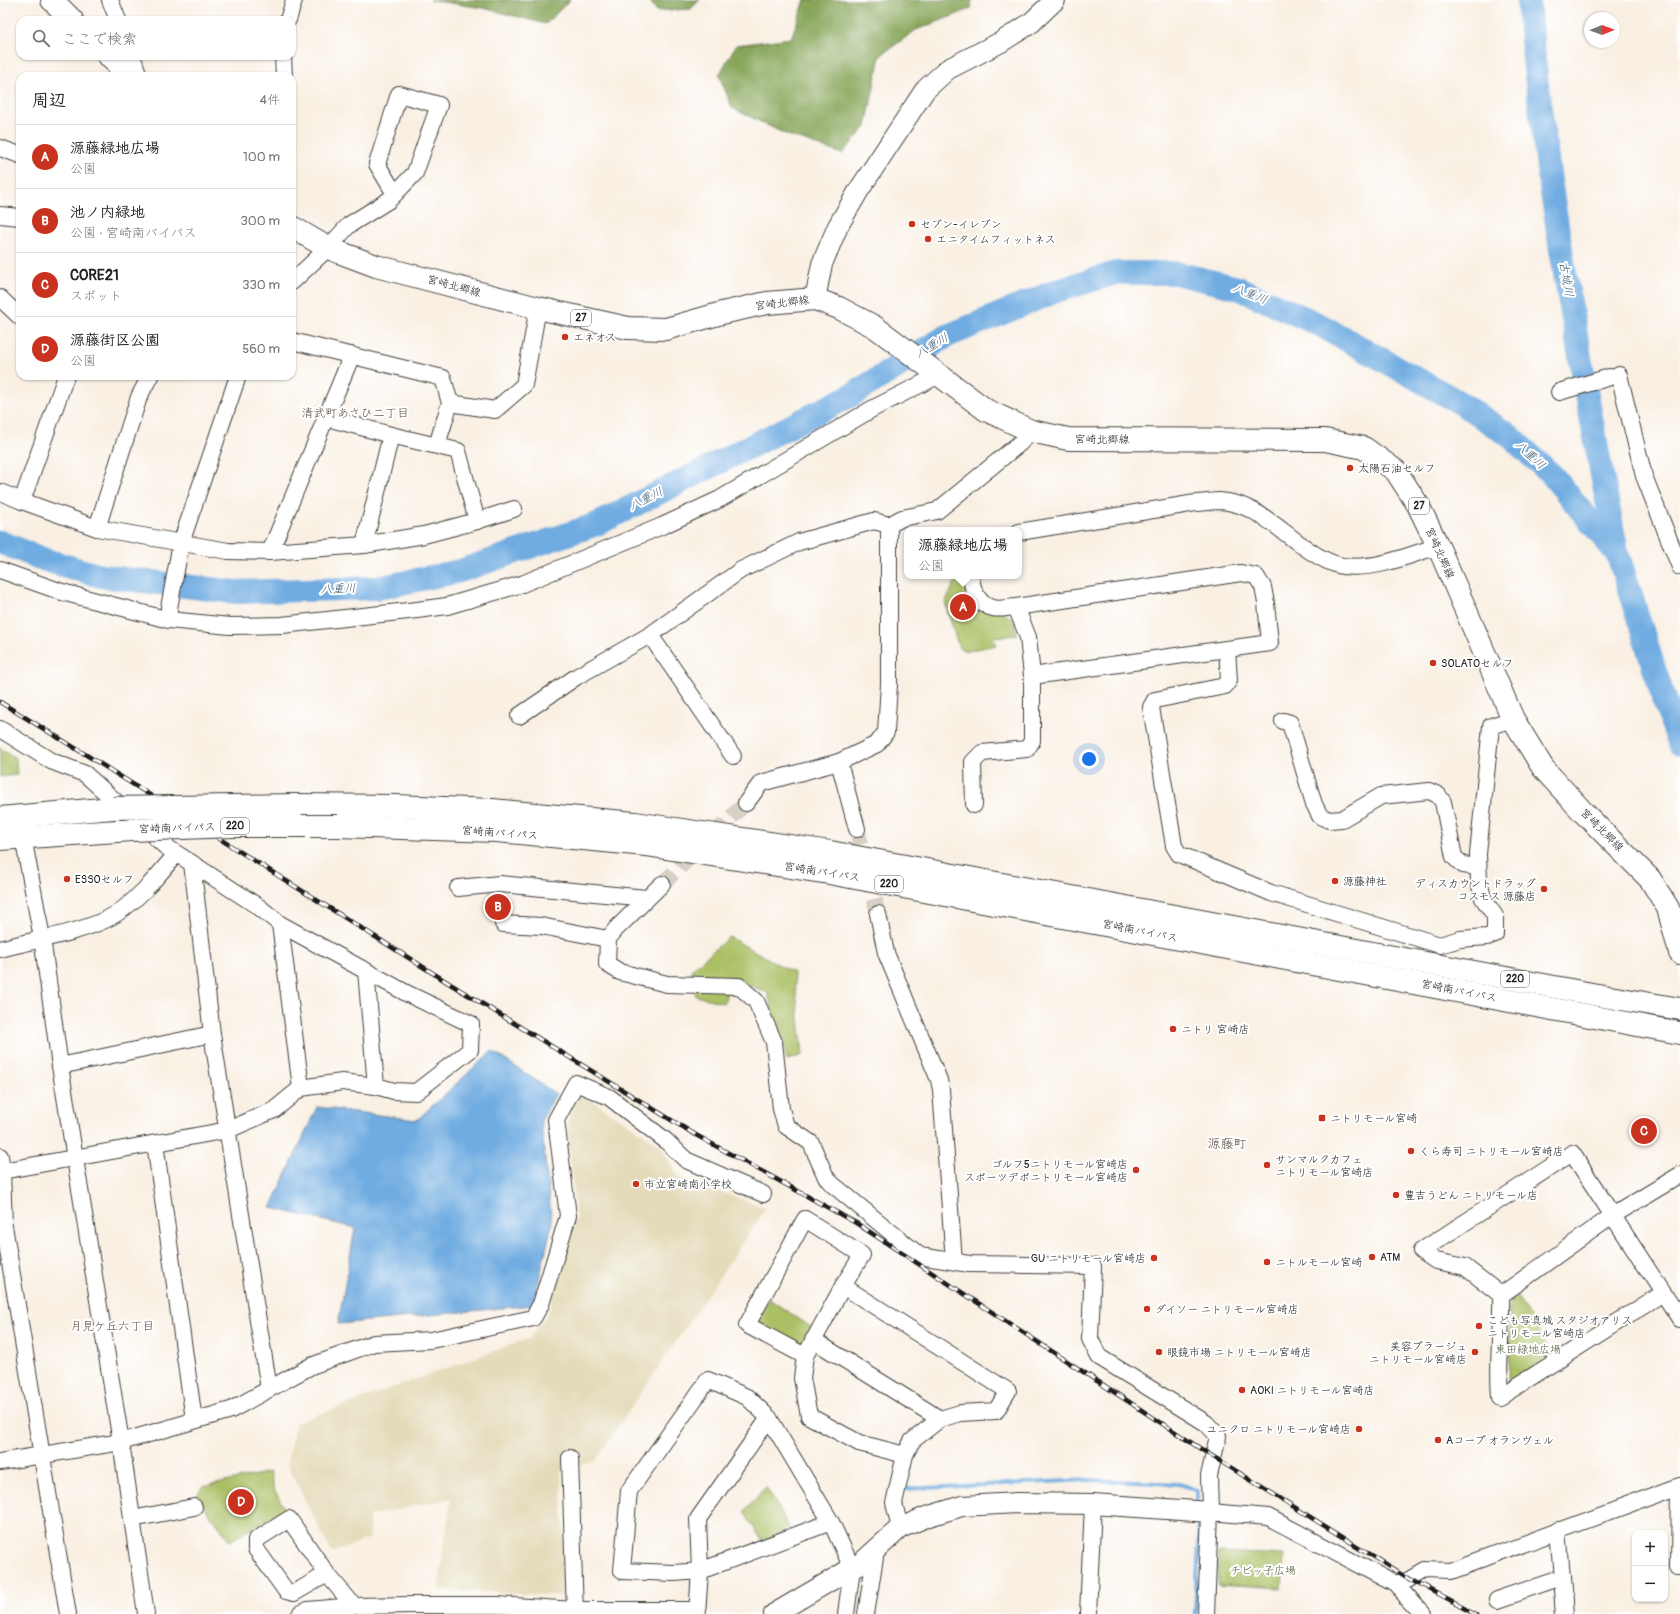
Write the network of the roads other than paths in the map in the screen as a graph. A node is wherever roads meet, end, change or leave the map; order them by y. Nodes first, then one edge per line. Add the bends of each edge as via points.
1 (52, 0) edge
2 (110, 0) edge
3 (294, 0) edge
4 (1055, 0) edge
5 (68, 16) edge
6 (116, 16) edge
7 (289, 16) edge
8 (113, 60) edge
9 (133, 60) edge
10 (283, 60) edge
11 (125, 72) edge
12 (138, 72) edge
13 (284, 72) edge
14 (0, 148) edge
15 (16, 154) edge
16 (395, 194) junction
17 (0, 215) edge
18 (16, 217) edge
19 (296, 229) edge
20 (328, 248) junction
21 (296, 278) edge
22 (815, 299) junction
23 (1, 304) edge
24 (538, 308) junction
25 (16, 314) edge
26 (296, 342) edge
27 (352, 355) junction
28 (939, 375) junction
29 (65, 380) edge
30 (148, 380) edge
31 (237, 380) edge
32 (1559, 392) dead end
33 (450, 403) junction
34 (327, 418) junction
35 (1031, 431) junction
36 (391, 435) junction
37 (437, 445) junction
38 (0, 492) edge
39 (22, 501) junction
40 (514, 509) dead end
41 (476, 522) junction
42 (889, 525) junction
43 (97, 528) junction
44 (1022, 532) edge
45 (364, 545) junction
46 (1438, 546) junction
47 (180, 549) junction
48 (270, 552) junction
49 (1680, 568) edge
50 (0, 570) edge
51 (972, 579) edge
52 (1016, 607) junction
53 (169, 614) junction
54 (650, 634) junction
55 (1227, 649) junction
56 (1032, 676) junction
57 (519, 716) dead end
58 (1513, 720) junction
59 (1283, 721) dead end
60 (0, 729) edge
61 (733, 756) dead end
62 (839, 762) junction
63 (746, 803) tunnel mouth
64 (974, 804) dead end
65 (0, 818) edge
66 (857, 829) tunnel mouth
67 (23, 837) junction
68 (0, 839) edge
69 (176, 854) junction
70 (192, 863) junction
71 (1478, 867) junction
72 (662, 884) tunnel mouth
73 (458, 888) dead end
74 (646, 898) junction
75 (878, 914) tunnel mouth
76 (280, 924) junction
77 (503, 924) dead end
78 (42, 938) junction
79 (608, 940) junction
80 (0, 949) edge
81 (1680, 953) edge
82 (1439, 955) junction
83 (366, 971) junction
84 (1435, 986) junction
85 (1680, 1009) edge
86 (1680, 1033) edge
87 (212, 1034) junction
88 (60, 1066) junction
89 (376, 1086) junction
90 (301, 1088) junction
91 (228, 1130) junction
92 (155, 1143) junction
93 (75, 1157) junction
94 (1, 1163) edge
95 (1680, 1175) edge
96 (763, 1194) dead end
97 (1612, 1216) junction
98 (2, 1226) edge
99 (954, 1261) junction
100 (843, 1286) junction
101 (1663, 1293) junction
102 (1501, 1295) junction
103 (1680, 1319) edge
104 (814, 1340) junction
105 (805, 1356) junction
106 (269, 1389) junction
107 (769, 1418) junction
108 (940, 1419) junction
109 (194, 1420) junction
110 (121, 1442) junction
111 (42, 1455) junction
112 (905, 1455) junction
113 (570, 1458) dead end
114 (0, 1462) edge
115 (1680, 1486) edge
116 (1093, 1504) junction
117 (194, 1508) dead end
118 (1210, 1512) junction
119 (132, 1519) junction
120 (831, 1522) junction
121 (900, 1528) junction
122 (1558, 1530) junction
123 (876, 1551) junction
124 (1680, 1566) edge
125 (852, 1568) junction
126 (700, 1571) junction
127 (327, 1574) junction
128 (1562, 1578) junction
129 (1395, 1584) junction
130 (1497, 1600) dead end
131 (354, 1606) junction
132 (412, 1610) edge
133 (497, 1610) edge
134 (319, 1612) edge
135 (575, 1612) edge
136 (698, 1612) edge
137 (68, 1614) edge
138 (146, 1614) edge
139 (300, 1614) edge
140 (774, 1614) edge
141 (846, 1614) edge
142 (866, 1614) edge
143 (1088, 1614) edge
144 (1206, 1614) edge
145 (1423, 1614) edge
146 (1565, 1614) edge

1 - 5 main road
2 - 6 street
3 - 7 street
4 - 22 street via 1031,23 1001,42 948,68 925,90 838,226 822,264
8 - 11 main road
9 - 12 street
10 - 13 street
14 - 15 street
16 - 16 street via 415,173 439,105 399,94 377,164
16 - 20 street via 349,225
17 - 18 street
19 - 20 main road, 宮崎北郷線 / 27
20 - 21 street
20 - 24 main road, 宮崎北郷線 / 27 via 376,266
22 - 24 main road, 宮崎北郷線 / 27 via 768,304 722,313 666,329 628,328
22 - 28 main road, 宮崎北郷線 / 27 via 875,327
23 - 25 street
24 - 33 street via 524,385 494,410
26 - 27 street
27 - 33 street via 443,378
27 - 34 street
28 - 35 main road, 宮崎北郷線 / 27 via 986,410
28 - 53 street via 872,409 720,499 522,584 447,606 282,624 230,626
29 - 39 street
30 - 43 street via 139,398
31 - 47 street
32 - 49 street via 1614,376 1644,476
33 - 37 street
34 - 36 street
34 - 48 street
35 - 42 street via 1020,443 937,511 902,518
35 - 46 main road, 宮崎北郷線 / 27 via 1068,439 1325,440 1364,448 1396,471 1418,505
36 - 37 street
36 - 45 street
37 - 41 street via 458,451
38 - 39 street
39 - 43 street
40 - 41 street
41 - 45 street via 424,535
42 - 54 street via 874,521 799,542 741,570
42 - 62 street via 889,684 886,732 877,744
43 - 47 street
44 - 46 street via 1220,501 1237,504 1257,513 1320,558 1341,566 1366,567 1386,563
45 - 48 street
46 - 58 main road, 宮崎北郷線 / 27
47 - 48 street
47 - 53 street
50 - 53 street via 62,592
51 - 52 street via 974,591 981,603 993,608
52 - 55 street via 1241,573 1256,576 1263,587 1270,643
52 - 56 street via 1028,637
54 - 57 street via 576,677
54 - 61 street
55 - 56 street
55 - 82 street via 1229,680 1225,686 1155,700 1151,706 1174,846 1179,854 1271,893
56 - 64 street via 1032,741 1027,749 982,753 973,762
58 - 71 street via 1491,726
58 - 81 main road, 宮崎北郷線 / 27 via 1543,768 1650,879 1668,908
59 - 71 street via 1290,723 1314,804 1320,816 1329,820 1342,820 1381,796 1429,792 1438,795 1443,802 1454,857 1463,865
60 - 69 street via 51,761 85,774
62 - 63 street via 761,783
62 - 66 street
65 - 82 main road, 宮崎南バイパス / 220, bridge via 113,808 296,805 492,810 635,823 830,852
67 - 68 main road, 宮崎南バイパス / 220
67 - 78 street
67 - 84 main road, 宮崎南バイパス / 220, bridge via 232,826 338,826 497,831 646,845 830,873
69 - 70 street
69 - 78 street via 153,882 107,919
70 - 76 street via 259,907
70 - 87 street
71 - 82 street via 1483,898 1495,916 1495,934 1460,939
72 - 74 street
73 - 74 street via 500,884
74 - 79 street
75 - 99 street via 886,953 941,1090
76 - 83 street
76 - 90 street
77 - 79 street via 541,926
78 - 80 street
78 - 88 street
79 - 99 street via 607,964 620,972 667,984 740,986 756,1001 774,1042 781,1109 786,1126 811,1143 826,1177 832,1184 920,1256
82 - 84 street
82 - 85 main road, 宮崎南バイパス / 220
83 - 89 street
83 - 89 street via 471,1024 470,1050 416,1092
84 - 86 main road, 宮崎南バイパス / 220
87 - 88 street
87 - 91 street
88 - 93 street
89 - 90 street via 342,1082
90 - 91 street via 274,1110
91 - 92 street
91 - 106 street
92 - 93 street
92 - 109 street
93 - 94 street
93 - 110 street
94 - 98 street
95 - 97 street
96 - 106 street via 686,1160 665,1140 609,1097 576,1083 556,1120 568,1216 541,1304 533,1318 431,1340 374,1342 311,1366
97 - 101 street
97 - 102 street
97 - 102 street via 1572,1153 1421,1251 1436,1261 1465,1267
98 - 111 street
99 - 118 street via 970,1264 1093,1266 1090,1338 1099,1357 1206,1423 1218,1436 1209,1476
100 - 104 street
100 - 105 street via 862,1255 805,1219 747,1325
100 - 108 street via 1008,1391 996,1412 960,1413
101 - 102 street via 1500,1397 1498,1378 1502,1323
101 - 103 street
104 - 105 street
104 - 108 street
105 - 112 street via 802,1378 810,1416 859,1443
106 - 109 street via 231,1410
107 - 120 street
107 - 126 street via 698,1519
107 - 126 street via 747,1396 708,1380 629,1491 622,1571
108 - 112 street via 912,1441
109 - 110 street
110 - 111 street
110 - 119 street
111 - 114 street
111 - 137 street
112 - 121 street via 894,1503
113 - 135 street
115 - 122 street
115 - 124 street
116 - 118 street
116 - 121 street via 1018,1503 962,1506
116 - 143 street
117 - 119 street
118 - 129 street via 1268,1517
118 - 144 street
119 - 138 street
120 - 125 street
120 - 126 street
121 - 123 street
122 - 128 street
122 - 129 street via 1450,1571 1425,1570
123 - 125 street
123 - 142 street
125 - 140 street
125 - 141 street
126 - 136 street
127 - 127 street via 289,1519 256,1540 256,1549 286,1591 294,1593
127 - 131 street
128 - 130 street
128 - 146 street
129 - 145 street
131 - 132 street
131 - 134 street
132 - 133 street
133 - 135 street
134 - 139 street via 308,1610
135 - 136 street

